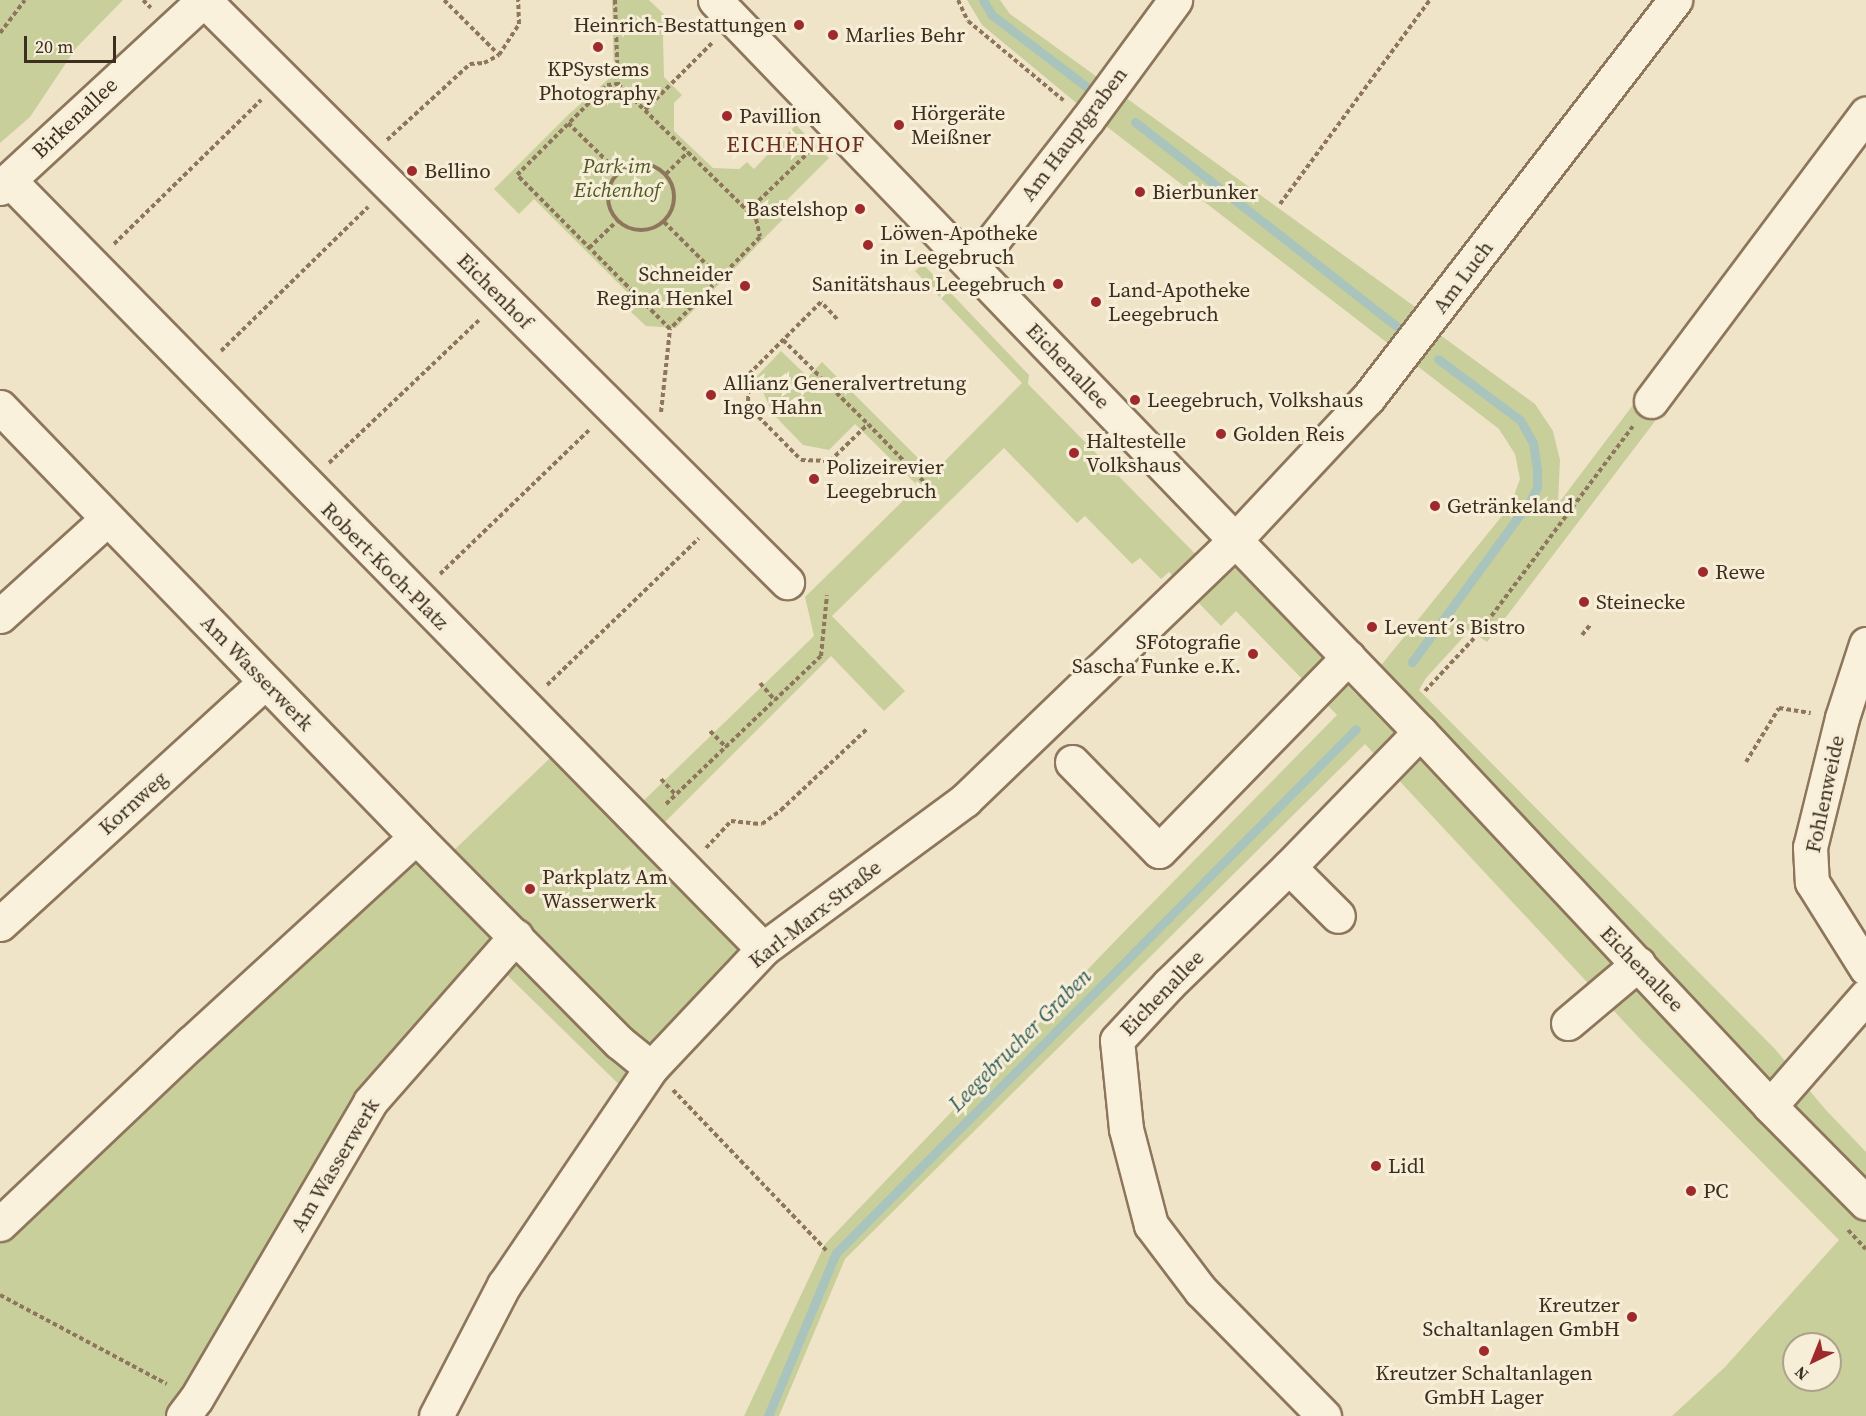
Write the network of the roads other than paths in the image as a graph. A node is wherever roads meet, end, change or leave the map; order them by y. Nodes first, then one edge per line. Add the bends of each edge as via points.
1 (204, 0) edge
2 (1175, 0) edge
3 (1675, 0) edge
4 (725, 10) edge
5 (1866, 114) edge
6 (5, 184) edge
7 (972, 267) junction
8 (1651, 401) road end
9 (0, 407) edge
10 (107, 519) junction
11 (1235, 540) junction
12 (787, 582) dead end
13 (0, 616) edge
14 (1866, 644) edge
15 (1348, 657) junction
16 (266, 682) junction
17 (1412, 723) junction
18 (1072, 762) dead end
19 (416, 837) junction
20 (1288, 867) junction
21 (1338, 916) dead end
22 (0, 924) edge
23 (516, 936) junction
24 (763, 949) junction
25 (1638, 964) junction
26 (1866, 968) edge
27 (1866, 996) edge
28 (1568, 1023) dead end
29 (651, 1068) junction
30 (1770, 1106) junction
31 (1866, 1203) edge
32 (0, 1224) edge
33 (190, 1408) edge
34 (436, 1416) edge
35 (1324, 1416) edge

1 - 6 street, Birkenallee
1 - 12 street, Eichenhof
2 - 7 street, Am Hauptgraben via 1088,120
3 - 11 street, Am Luch via 1368,398
4 - 7 street, Eichenallee
5 - 8 street
6 - 24 street, Robert-Koch-Platz via 92,265
7 - 11 street, Eichenallee
9 - 10 street, Am Wasserwerk
10 - 13 street
10 - 16 street, Am Wasserwerk
11 - 15 street, Eichenallee
11 - 24 street, Karl-Marx-Straße via 964,800
14 - 26 street, Fohlenweide via 1842,718 1810,847 1812,882
15 - 17 street, Eichenallee
15 - 18 street via 1159,851
16 - 19 street, Am Wasserwerk
16 - 22 street, Kornweg
17 - 20 street, Eichenallee
17 - 25 street, Eichenallee
19 - 23 street, Am Wasserwerk
19 - 32 street
20 - 21 street
20 - 35 street, Eichenallee via 1168,984 1117,1040 1126,1129 1151,1225 1202,1291
23 - 29 street, Am Wasserwerk via 619,1042
23 - 33 street, Am Wasserwerk via 370,1102
24 - 29 street, Karl-Marx-Straße
25 - 28 street
25 - 30 street, Eichenallee
27 - 30 street
29 - 34 street, Karl-Marx-Straße via 504,1285
30 - 31 street, Eichenallee

